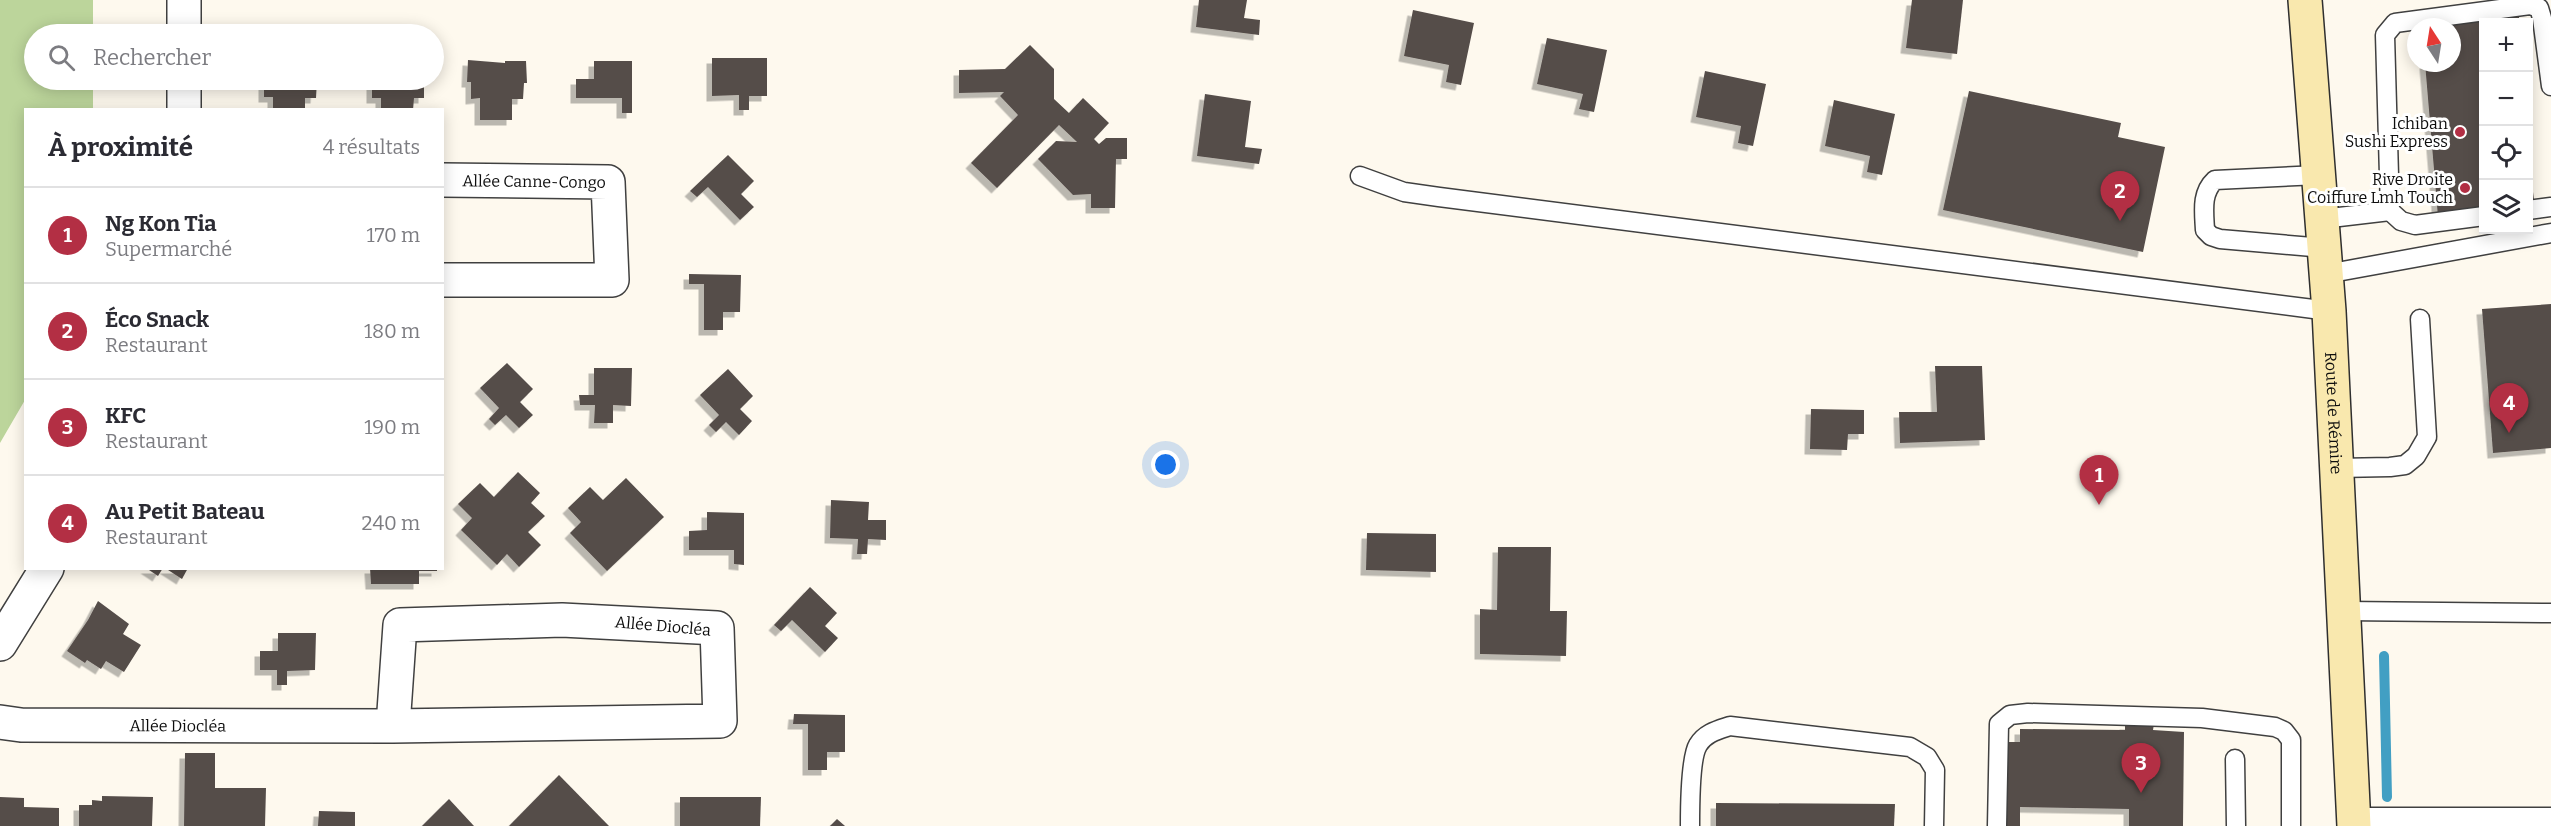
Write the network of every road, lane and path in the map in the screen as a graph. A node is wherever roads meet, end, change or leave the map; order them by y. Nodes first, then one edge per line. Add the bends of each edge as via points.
1 (184, 0) edge
2 (2305, 0) edge
3 (184, 24) edge
4 (2551, 86) edge
5 (184, 90) edge
6 (184, 108) edge
7 (2319, 175) junction
8 (1359, 176) dead end
9 (444, 180) edge
10 (2551, 207) edge
11 (2533, 209) edge
12 (2390, 211) junction
13 (2479, 217) edge
14 (2551, 233) edge
15 (2324, 247) junction
16 (444, 280) edge
17 (2329, 311) junction
18 (2420, 318) dead end
19 (2337, 468) junction
20 (46, 570) edge
21 (2344, 611) junction
22 (2551, 613) edge
23 (0, 644) edge
24 (0, 722) edge
25 (393, 726) junction
26 (2235, 759) dead end
27 (2551, 817) edge
28 (2354, 821) edge
29 (1690, 826) edge
30 (1934, 826) edge
31 (1997, 826) edge
32 (2236, 826) edge
33 (2291, 826) edge

1 - 3 street
2 - 7 main road, Route de Rémire
4 - 12 lane via 2539,8 2530,5 2395,23 2385,35 2384,47
5 - 6 street
7 - 15 main road, Route de Rémire
7 - 15 lane via 2215,180 2204,198 2205,230 2220,239
8 - 17 lane via 1404,192 1439,197
9 - 16 street, Allée Canne-Congo via 608,182 612,280
10 - 11 lane
12 - 13 lane via 2401,221 2415,225
12 - 15 lane
14 - 15 lane
15 - 17 main road, Route de Rémire
17 - 19 main road, Route de Rémire
18 - 19 lane via 2427,437 2416,456 2405,465
19 - 21 main road, Route de Rémire
20 - 23 street
21 - 22 lane
21 - 28 main road, Route de Rémire
24 - 25 street, Allée Diocléa
25 - 25 street, Allée Diocléa via 720,721 717,628 562,620 400,625
26 - 32 lane
27 - 28 lane
29 - 30 lane via 1697,746 1709,733 1730,726 1910,747 1927,757 1935,770
31 - 33 lane via 1999,724 2010,715 2028,713 2202,718 2275,727 2291,740

